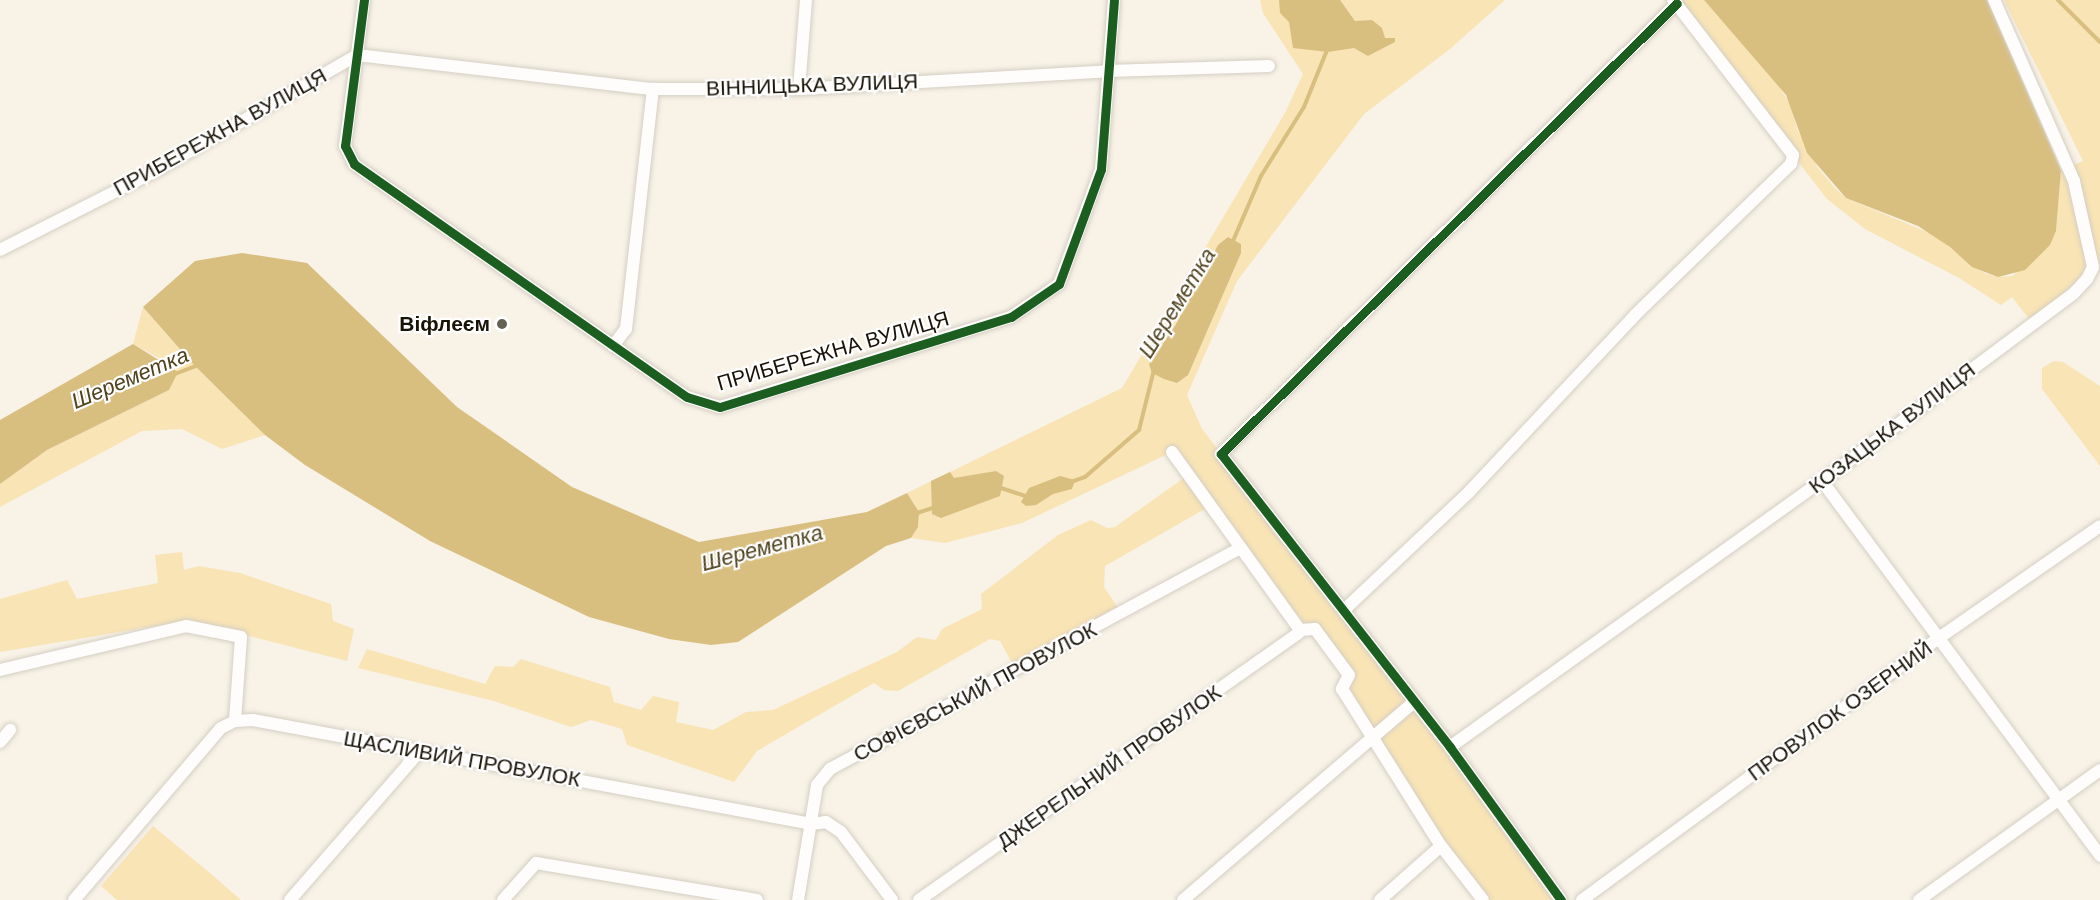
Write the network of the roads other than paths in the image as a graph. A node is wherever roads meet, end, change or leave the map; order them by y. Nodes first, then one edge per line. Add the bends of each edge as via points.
1 (364, 0) edge
2 (806, 0) edge
3 (1114, 0) edge
4 (1994, 0) edge
5 (1675, 2) edge
6 (357, 55) junction
7 (1269, 66) dead end
8 (1108, 71) junction
9 (653, 89) junction
10 (799, 89) junction
11 (0, 250) edge
12 (613, 346) junction
13 (1172, 452) dead end
14 (1822, 481) junction
15 (2100, 526) edge
16 (1240, 548) junction
17 (1344, 610) junction
18 (1299, 633) dead end
19 (1939, 638) junction
20 (0, 670) edge
21 (1414, 702) junction
22 (235, 721) junction
23 (10, 730) dead end
24 (1373, 736) junction
25 (0, 742) edge
26 (1450, 747) junction
27 (420, 751) junction
28 (2100, 770) edge
29 (2059, 799) junction
30 (812, 824) junction
31 (1442, 846) junction
32 (2100, 855) edge
33 (74, 900) edge
34 (290, 900) edge
35 (503, 900) edge
36 (757, 900) edge
37 (798, 900) edge
38 (892, 900) edge
39 (919, 900) edge
40 (1183, 900) edge
41 (1380, 900) edge
42 (1483, 900) edge
43 (1561, 900) edge
44 (1582, 900) edge
45 (1920, 900) edge

1 - 6 street
2 - 10 street
3 - 8 street, ПРИБЕРЕЖНА ВУЛИЦЯ
4 - 14 street, КОЗАЦЬКА ВУЛИЦЯ via 2074,181 2093,267 2074,293
5 - 17 street via 1793,155 1791,164 1635,315 1469,492
5 - 17 street via 1221,454
6 - 9 street, ВІННИЦЬКА ВУЛИЦЯ
6 - 11 street, ПРИБЕРЕЖНА ВУЛИЦЯ via 152,173
6 - 12 street, ПРИБЕРЕЖНА ВУЛИЦЯ via 345,146 354,164
7 - 8 street, ВІННИЦЬКА ВУЛИЦЯ
8 - 10 street, ВІННИЦЬКА ВУЛИЦЯ
8 - 12 street, ПРИБЕРЕЖНА ВУЛИЦЯ via 1101,169 1059,284 1011,317 720,407 687,397
9 - 10 street, ВІННИЦЬКА ВУЛИЦЯ
9 - 12 street via 626,329
13 - 16 street
14 - 19 street
14 - 26 street, КОЗАЦЬКА ВУЛИЦЯ
15 - 19 street, ПРОВУЛОК ОЗЕРНИЙ
16 - 24 street via 1300,630 1315,629 1349,675 1342,689
16 - 30 street, СОФІЄВСЬКИЙ ПРОВУЛОК via 830,769 817,785
17 - 21 street
18 - 39 street, ДЖЕРЕЛЬНИЙ ПРОВУЛОК
19 - 29 street
19 - 44 street, ПРОВУЛОК ОЗЕРНИЙ
20 - 22 street via 186,626 241,637
21 - 24 street
21 - 26 street
22 - 27 street, ЩАСЛИВИЙ ПРОВУЛОК via 253,720
22 - 33 street via 221,728
23 - 25 street
24 - 31 street
24 - 40 street
26 - 43 street
27 - 30 street, ЩАСЛИВИЙ ПРОВУЛОК
27 - 34 street
28 - 29 street
29 - 32 street
29 - 45 street
30 - 37 street, СОФІЄВСЬКИЙ ПРОВУЛОК
30 - 38 street, ЩАСЛИВИЙ ПРОВУЛОК via 826,822 841,832
31 - 41 street
31 - 42 street
35 - 36 street via 536,863

